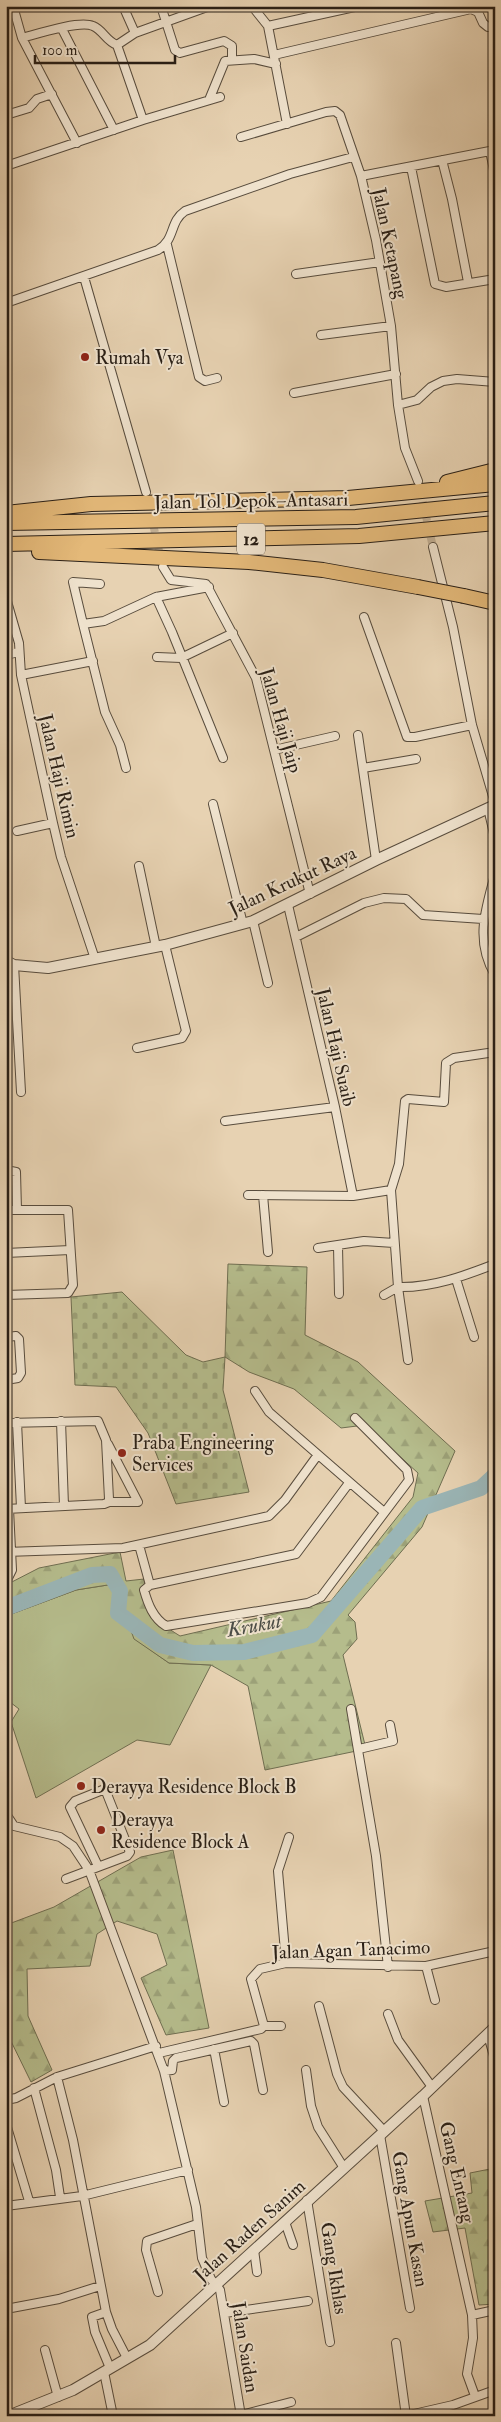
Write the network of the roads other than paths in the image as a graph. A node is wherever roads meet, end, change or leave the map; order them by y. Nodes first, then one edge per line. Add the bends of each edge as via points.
1 (13, 6) edge
2 (123, 6) edge
3 (161, 6) edge
4 (210, 6) edge
5 (252, 6) edge
6 (359, 6) edge
7 (492, 6) edge
8 (495, 10) edge
9 (167, 20) junction
10 (268, 26) junction
11 (495, 27) edge
12 (62, 28) junction
13 (135, 33) junction
14 (22, 38) junction
15 (117, 46) junction
16 (274, 55) junction
17 (232, 58) junction
18 (276, 64) junction
19 (52, 94) junction
20 (220, 98) dead end
21 (210, 100) junction
22 (6, 115) edge
23 (143, 120) junction
24 (287, 124) junction
25 (114, 130) junction
26 (241, 136) dead end
27 (77, 142) junction
28 (492, 150) edge
29 (353, 157) junction
30 (442, 160) junction
31 (6, 166) edge
32 (411, 167) junction
33 (495, 175) edge
34 (361, 176) junction
35 (167, 245) junction
36 (380, 262) junction
37 (296, 274) dead end
38 (84, 277) junction
39 (495, 279) edge
40 (468, 282) junction
41 (6, 303) edge
42 (391, 326) junction
43 (320, 335) dead end
44 (396, 374) junction
45 (217, 378) dead end
46 (495, 382) edge
47 (294, 393) dead end
48 (398, 405) junction
49 (495, 470) edge
50 (418, 481) tunnel mouth
51 (495, 484) edge
52 (146, 492) tunnel mouth
53 (387, 495) junction
54 (495, 503) edge
55 (6, 513) edge
56 (6, 523) edge
57 (495, 523) edge
58 (6, 544) edge
59 (433, 547) tunnel mouth
60 (6, 550) edge
61 (163, 567) tunnel mouth
62 (100, 584) dead end
63 (208, 587) junction
64 (156, 597) junction
65 (6, 598) edge
66 (495, 603) edge
67 (364, 617) dead end
68 (83, 624) junction
69 (233, 632) junction
70 (19, 652) junction
71 (6, 656) edge
72 (157, 658) dead end
73 (181, 658) junction
74 (93, 662) junction
75 (21, 675) junction
76 (472, 725) junction
77 (358, 735) dead end
78 (335, 736) dead end
79 (274, 750) junction
80 (223, 758) dead end
81 (416, 759) dead end
82 (126, 768) dead end
83 (363, 768) junction
84 (213, 804) dead end
85 (492, 808) edge
86 (52, 823) junction
87 (17, 831) dead end
88 (494, 834) edge
89 (376, 860) junction
90 (139, 866) dead end
91 (495, 875) edge
92 (310, 894) junction
93 (288, 905) junction
94 (483, 919) junction
95 (243, 924) junction
96 (255, 926) junction
97 (296, 937) junction
98 (160, 946) junction
99 (95, 959) junction
100 (10, 963) edge
101 (495, 975) edge
102 (268, 983) dead end
103 (137, 1048) dead end
104 (495, 1052) edge
105 (21, 1092) dead end
106 (335, 1107) junction
107 (225, 1121) dead end
108 (6, 1170) edge
109 (392, 1190) junction
110 (248, 1195) dead end
111 (263, 1195) junction
112 (353, 1196) junction
113 (6, 1210) edge
114 (17, 1210) junction
115 (394, 1243) junction
116 (338, 1246) junction
117 (318, 1248) dead end
118 (70, 1250) junction
119 (268, 1252) dead end
120 (6, 1253) edge
121 (495, 1264) edge
122 (456, 1279) junction
123 (398, 1287) junction
124 (339, 1294) dead end
125 (6, 1295) edge
126 (384, 1295) dead end
127 (6, 1337) edge
128 (474, 1337) dead end
129 (408, 1360) dead end
130 (6, 1380) edge
131 (255, 1391) dead end
132 (355, 1418) dead end
133 (61, 1421) junction
134 (17, 1422) junction
135 (6, 1423) edge
136 (106, 1440) junction
137 (317, 1456) junction
138 (349, 1482) junction
139 (109, 1502) junction
140 (64, 1506) junction
141 (21, 1508) junction
142 (8, 1509) edge
143 (384, 1512) junction
144 (139, 1545) junction
145 (9, 1551) edge
146 (6, 1582) edge
147 (150, 1585) junction
148 (350, 1709) dead end
149 (390, 1725) dead end
150 (359, 1749) junction
151 (6, 1814) edge
152 (289, 1837) dead end
153 (98, 1866) junction
154 (89, 1870) junction
155 (66, 1879) dead end
156 (495, 1951) edge
157 (286, 1963) junction
158 (426, 1966) junction
159 (388, 1967) junction
160 (435, 2000) dead end
161 (319, 2006) dead end
162 (388, 2014) dead end
163 (264, 2026) junction
164 (281, 2026) dead end
165 (492, 2031) edge
166 (214, 2049) junction
167 (157, 2050) junction
168 (495, 2056) edge
169 (306, 2070) dead end
170 (164, 2071) junction
171 (57, 2077) junction
172 (432, 2087) junction
173 (34, 2088) junction
174 (263, 2090) dead end
175 (423, 2096) junction
176 (6, 2100) edge
177 (224, 2102) dead end
178 (6, 2124) edge
179 (382, 2133) junction
180 (344, 2168) junction
181 (188, 2170) junction
182 (82, 2196) junction
183 (60, 2197) junction
184 (307, 2200) junction
185 (28, 2202) junction
186 (6, 2206) edge
187 (285, 2222) junction
188 (197, 2224) junction
189 (293, 2245) dead end
190 (254, 2250) junction
191 (257, 2272) dead end
192 (215, 2284) junction
193 (100, 2286) junction
194 (158, 2292) dead end
195 (308, 2301) dead end
196 (410, 2308) dead end
197 (6, 2309) edge
198 (495, 2310) edge
199 (106, 2312) junction
200 (225, 2313) junction
201 (472, 2315) junction
202 (330, 2342) dead end
203 (396, 2343) dead end
204 (45, 2350) dead end
205 (128, 2358) junction
206 (107, 2370) junction
207 (495, 2390) edge
208 (475, 2396) junction
209 (58, 2397) junction
210 (291, 2402) dead end
211 (22, 2413) edge
212 (241, 2415) edge
213 (8, 2416) edge
214 (113, 2416) edge
215 (406, 2416) edge

1 - 14 street
2 - 13 street
3 - 9 street
4 - 9 street
5 - 10 street
6 - 10 street
7 - 8 street
9 - 13 street
9 - 17 street via 175,50 180,53 224,42 232,46
10 - 16 street
11 - 16 street via 488,27 478,12 471,10
12 - 14 street
12 - 15 street via 90,25
12 - 25 street
13 - 15 street
14 - 19 street
15 - 23 street
16 - 18 street
17 - 18 street
17 - 21 street via 225,61
18 - 24 street
19 - 22 street via 37,99 29,108
19 - 27 street
20 - 21 street
21 - 23 street
23 - 25 street
24 - 26 street, Jalan Ketapang
24 - 29 street, Jalan Ketapang via 326,112 338,112
25 - 27 street
27 - 31 street
28 - 30 street
28 - 33 street
29 - 34 street, Jalan Ketapang
29 - 35 street via 290,174 185,211 178,218
30 - 32 street
30 - 40 street
32 - 34 street
32 - 40 street via 435,284 446,287
34 - 36 street, Jalan Ketapang
35 - 38 street
35 - 45 street via 199,377 205,381
36 - 37 street
36 - 42 street, Jalan Ketapang
38 - 41 street
38 - 52 street
39 - 40 street
42 - 43 street
42 - 44 street, Jalan Ketapang
44 - 47 street
44 - 48 street, Jalan Ketapang
46 - 48 street via 443,381 420,398
48 - 50 street, Jalan Ketapang via 405,448
49 - 53 highway
51 - 53 highway
53 - 55 highway via 91,504
54 - 56 highway, Jalan Tol Depok–Antasari / 12 via 356,517
57 - 58 highway, Jalan Tol Depok–Antasari / 12 via 359,536
59 - 76 street
60 - 66 highway, bridge via 249,562 323,570
61 - 63 street via 171,580 204,582
62 - 68 street via 73,582
63 - 64 street
63 - 69 street, Jalan Haji Jaip
64 - 68 street via 104,621
64 - 73 street
65 - 70 street, Jalan Haji Rimin
67 - 76 street via 407,736
68 - 74 street
69 - 73 street
69 - 79 street, Jalan Haji Jaip via 256,678
70 - 71 street
70 - 75 street, Jalan Haji Rimin
72 - 73 street
73 - 80 street
74 - 75 street
74 - 82 street via 105,712
75 - 86 street, Jalan Haji Rimin
76 - 85 street
77 - 83 street
78 - 79 street
79 - 92 street, Jalan Haji Jaip
81 - 83 street
83 - 89 street
84 - 95 street
85 - 88 street
85 - 89 street, Jalan Krukut Raya
86 - 87 street
86 - 99 street, Jalan Haji Rimin
89 - 92 street, Jalan Krukut Raya
90 - 98 street
91 - 94 street
92 - 93 street, Jalan Krukut Raya
93 - 96 street, Jalan Krukut Raya
93 - 97 street, Jalan Haji Suaib
94 - 97 street via 423,915 406,899 384,898 364,903
94 - 101 street via 483,941
95 - 96 street, Jalan Krukut Raya
95 - 98 street, Jalan Krukut Raya
96 - 102 street
97 - 106 street, Jalan Haji Suaib
98 - 99 street, Jalan Krukut Raya
98 - 103 street via 186,1031 182,1038
99 - 100 street, Jalan Krukut Raya via 48,968
100 - 105 street
104 - 109 street via 454,1058 446,1063 444,1102 405,1101 399,1164
106 - 107 street
106 - 112 street, Jalan Haji Suaib
108 - 114 street via 16,1172
109 - 112 street
109 - 115 street
110 - 111 street
111 - 112 street
111 - 119 street
113 - 114 street
114 - 118 street via 66,1208
115 - 116 street via 364,1241
115 - 123 street
116 - 117 street
116 - 124 street
118 - 120 street
118 - 125 street via 73,1284 68,1292
121 - 122 street
122 - 123 street via 415,1288
122 - 128 street
123 - 126 street
123 - 129 street
127 - 130 street via 16,1336 19,1340 21,1373 18,1378
131 - 137 street via 269,1412
132 - 143 street via 409,1473 409,1480
133 - 134 street
133 - 136 street via 98,1421
133 - 140 street
134 - 135 street
134 - 141 street
136 - 139 street
136 - 139 street via 138,1502
137 - 138 street
137 - 144 street via 269,1516
138 - 143 street
138 - 147 street via 296,1554
139 - 140 street
140 - 141 street
141 - 142 street
142 - 145 street
143 - 147 street via 322,1597 308,1603 166,1626 149,1606 144,1590
144 - 145 street via 111,1549
144 - 147 street
145 - 146 street via 12,1570
148 - 150 street
149 - 150 street via 393,1742
150 - 159 street via 376,1856
151 - 154 street, Jalan Saidan via 14,1826 60,1837 73,1846
152 - 157 street via 278,1871
153 - 153 street via 130,1852 105,1789 75,1801 70,1807
153 - 154 street
154 - 155 street
154 - 167 street, Jalan Saidan
156 - 158 street, Jalan Agan Tanacimo
157 - 159 street, Jalan Agan Tanacimo
157 - 163 street, Jalan Agan Tanacimo via 260,1969 251,1979
158 - 159 street, Jalan Agan Tanacimo
158 - 160 street
161 - 179 street via 343,2087
162 - 172 street via 398,2040
163 - 164 street
163 - 167 street
165 - 168 street
165 - 172 street, Jalan Raden Sanim
166 - 170 street via 176,2058 172,2070
166 - 174 street via 253,2042
166 - 177 street
167 - 170 street, Jalan Saidan
167 - 171 street
169 - 180 street via 311,2106 318,2127
170 - 181 street, Jalan Saidan
171 - 173 street
171 - 182 street via 73,2140
172 - 175 street, Jalan Raden Sanim
173 - 176 street
173 - 183 street
175 - 179 street, Jalan Raden Sanim
175 - 201 street, Gang Entang
178 - 185 street
179 - 180 street, Jalan Raden Sanim
179 - 196 street, Gang Apun Kasan
180 - 184 street, Jalan Raden Sanim
181 - 182 street
181 - 188 street, Jalan Saidan
182 - 183 street
182 - 193 street
183 - 185 street
184 - 187 street, Jalan Raden Sanim
184 - 202 street, Gang Ikhlas
185 - 186 street
187 - 189 street
187 - 190 street, Jalan Raden Sanim
188 - 192 street, Jalan Saidan via 202,2258
188 - 194 street via 147,2241 146,2250
190 - 191 street
190 - 192 street, Jalan Raden Sanim
192 - 200 street, Jalan Saidan via 220,2290
192 - 205 street, Jalan Raden Sanim via 150,2345
193 - 197 street via 59,2299
193 - 199 street
195 - 200 street
198 - 201 street
199 - 205 street
199 - 206 street via 92,2317
200 - 212 street, Jalan Saidan
201 - 208 street, Gang Entang via 473,2338 467,2374
203 - 215 street
204 - 209 street
205 - 206 street, Jalan Raden Sanim
206 - 209 street, Jalan Raden Sanim
206 - 214 street
207 - 208 street
208 - 215 street
209 - 211 street, Jalan Raden Sanim
210 - 212 street
211 - 213 street, Jalan Raden Sanim

